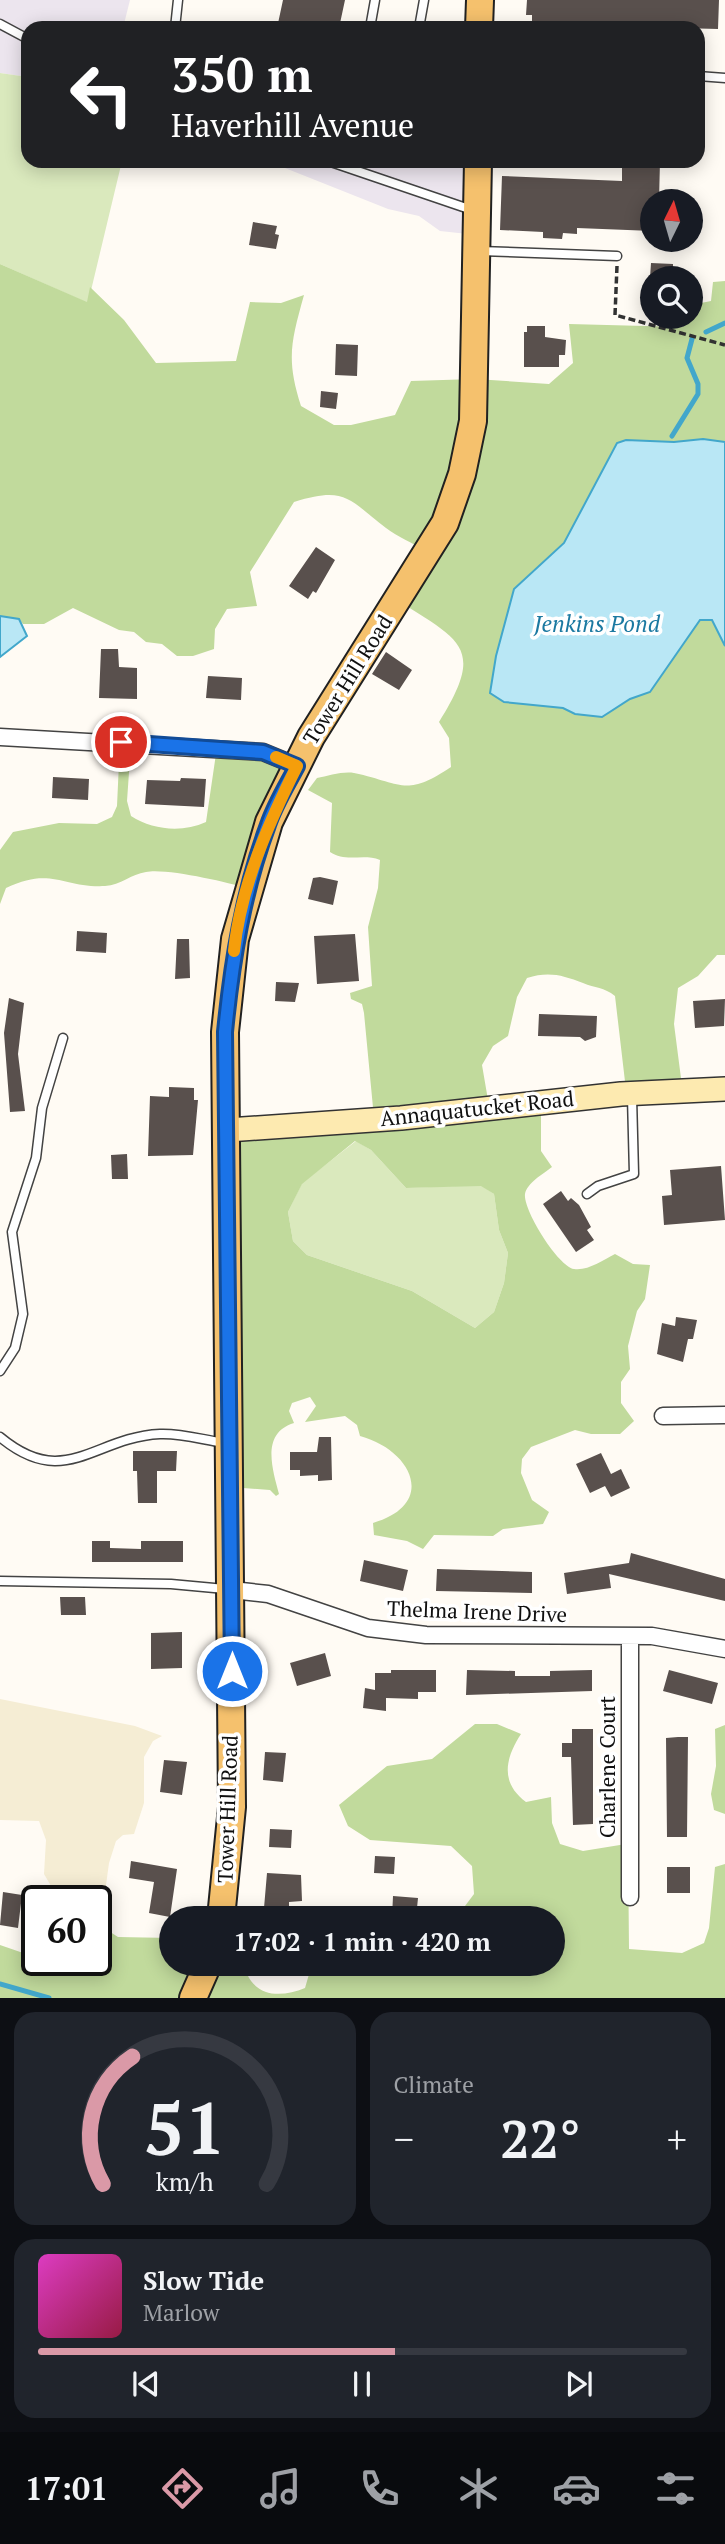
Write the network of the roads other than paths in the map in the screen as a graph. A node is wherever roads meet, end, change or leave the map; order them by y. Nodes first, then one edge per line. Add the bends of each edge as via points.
1 (178, 0) edge
2 (375, 0) edge
3 (424, 0) edge
4 (480, 0) edge
5 (176, 21) edge
6 (371, 21) edge
7 (420, 21) edge
8 (479, 21) edge
9 (0, 24) edge
10 (21, 35) edge
11 (705, 77) edge
12 (725, 78) edge
13 (349, 168) edge
14 (478, 168) edge
15 (478, 212) junction
16 (477, 251) junction
17 (617, 256) road end
18 (0, 737) edge
19 (297, 766) junction
20 (63, 1038) dead end
21 (725, 1089) edge
22 (631, 1094) junction
23 (228, 1130) junction
24 (587, 1194) dead end
25 (0, 1371) edge
26 (725, 1415) edge
27 (663, 1416) dead end
28 (0, 1437) edge
29 (231, 1444) junction
30 (0, 1581) edge
31 (232, 1590) junction
32 (630, 1637) junction
33 (725, 1648) edge
34 (630, 1897) dead end
35 (222, 1906) edge
36 (203, 1976) edge
37 (193, 1998) edge

1 - 5 lane
2 - 6 lane
3 - 7 lane
4 - 8 main road
9 - 10 lane
11 - 12 lane
13 - 15 lane
14 - 15 main road, Tower Hill Road
15 - 16 main road, Tower Hill Road
16 - 17 lane
16 - 19 main road, Tower Hill Road via 473,421 462,474 444,523
18 - 19 street via 263,752
19 - 23 main road, Tower Hill Road via 269,822 235,939 225,1032
20 - 25 lane via 42,1108 36,1158 12,1231 23,1314 15,1348
21 - 22 street, Annaquatucket Road
22 - 23 street, Annaquatucket Road
22 - 24 lane via 634,1174
23 - 29 main road, Tower Hill Road
26 - 27 street
28 - 29 lane via 18,1450 55,1462 159,1434
29 - 31 main road, Tower Hill Road
30 - 31 lane via 171,1584
31 - 32 street, Thelma Irene Drive via 268,1594 368,1628 426,1635
31 - 35 main road, Tower Hill Road via 232,1807
32 - 33 street, Thelma Irene Drive
32 - 34 street, Charlene Court
36 - 37 main road

